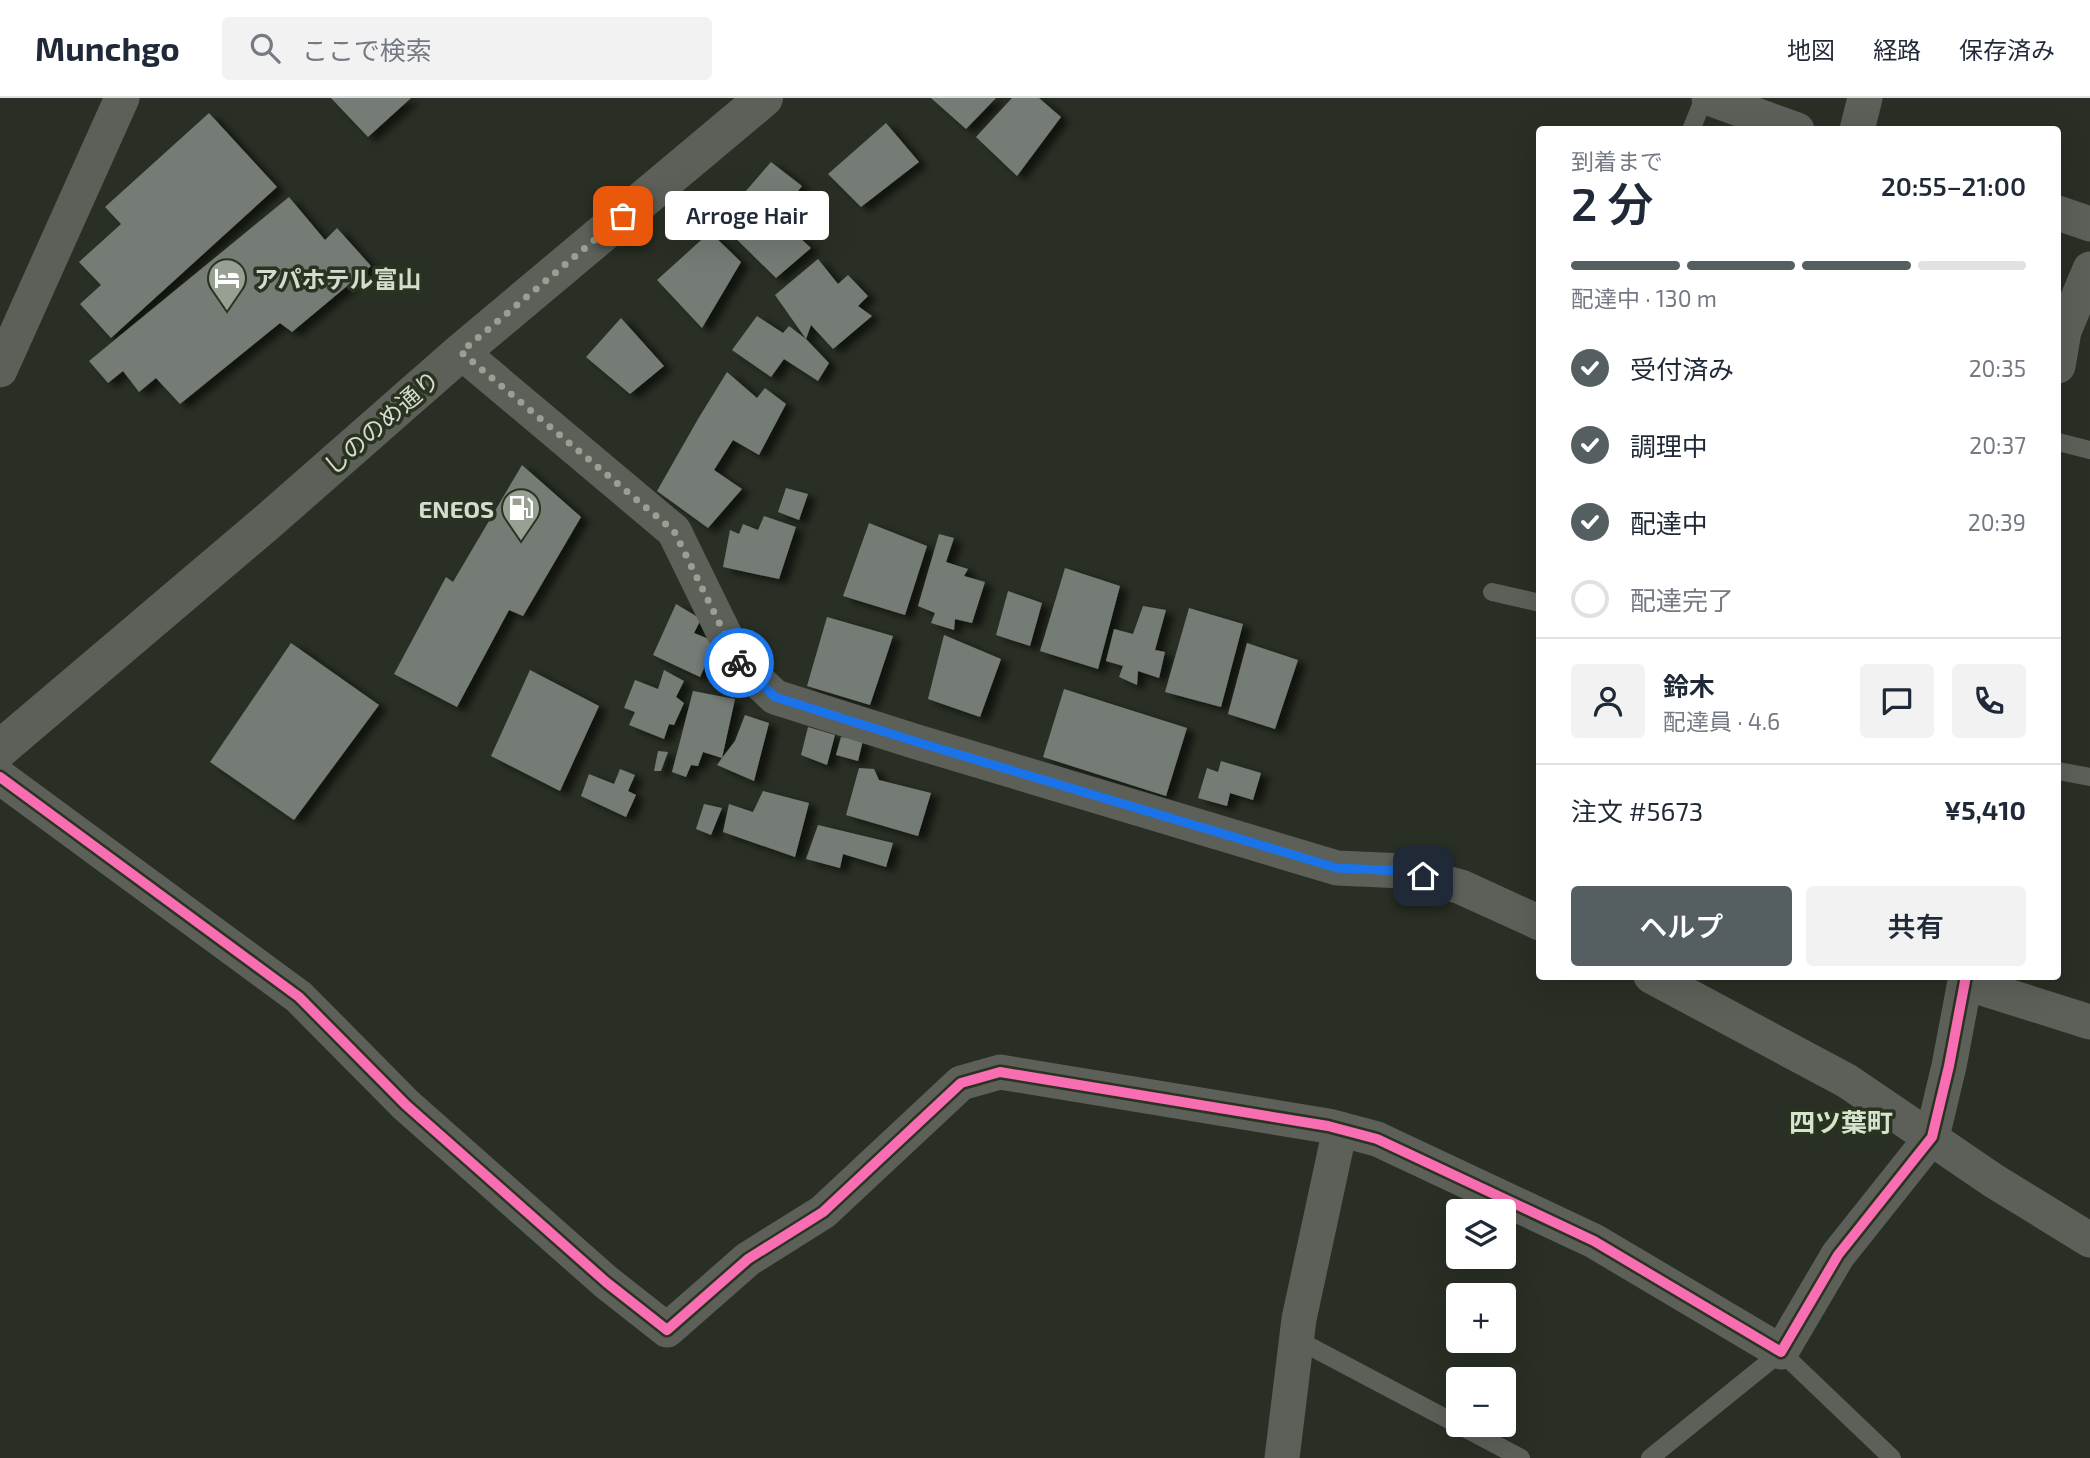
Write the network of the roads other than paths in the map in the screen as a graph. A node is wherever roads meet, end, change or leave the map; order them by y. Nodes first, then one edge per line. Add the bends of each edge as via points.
1 (121, 98) edge
2 (764, 98) edge
3 (1706, 98) edge
4 (1865, 98) edge
5 (1693, 126) edge
6 (1786, 126) edge
7 (1858, 126) edge
8 (2061, 214) edge
9 (2090, 224) edge
10 (2090, 269) edge
11 (2061, 348) edge
12 (461, 352) junction
13 (0, 370) edge
14 (2061, 443) edge
15 (2090, 450) edge
16 (1492, 592) dead end
17 (1536, 602) edge
18 (0, 749) edge
19 (2061, 772) edge
20 (2090, 777) edge
21 (0, 778) edge
22 (1536, 921) edge
23 (1658, 980) edge
24 (1966, 980) edge
25 (2090, 1022) edge
26 (1340, 1129) junction
27 (1932, 1138) junction
28 (2090, 1240) edge
29 (1296, 1339) junction
30 (1781, 1352) junction
31 (1282, 1458) edge
32 (1521, 1458) edge
33 (1650, 1458) edge
34 (1892, 1458) edge

1 - 13 street
2 - 12 main road, しののめ通り
3 - 5 lane
3 - 6 street
4 - 7 street
8 - 9 street
10 - 11 street
12 - 18 main road, しののめ通り
12 - 22 street via 674,531 738,662 775,697 1337,868 1404,871 1461,887
14 - 15 lane
16 - 17 lane
19 - 20 lane
21 - 26 street via 299,997 406,1105 667,1331 748,1259 823,1212 961,1083 1000,1072
23 - 27 street via 1847,1081
24 - 25 street
24 - 27 street
26 - 29 street
26 - 30 street via 1377,1139 1594,1241
27 - 28 street
27 - 30 street via 1838,1255
29 - 31 street
29 - 32 lane
30 - 33 lane
30 - 34 lane

